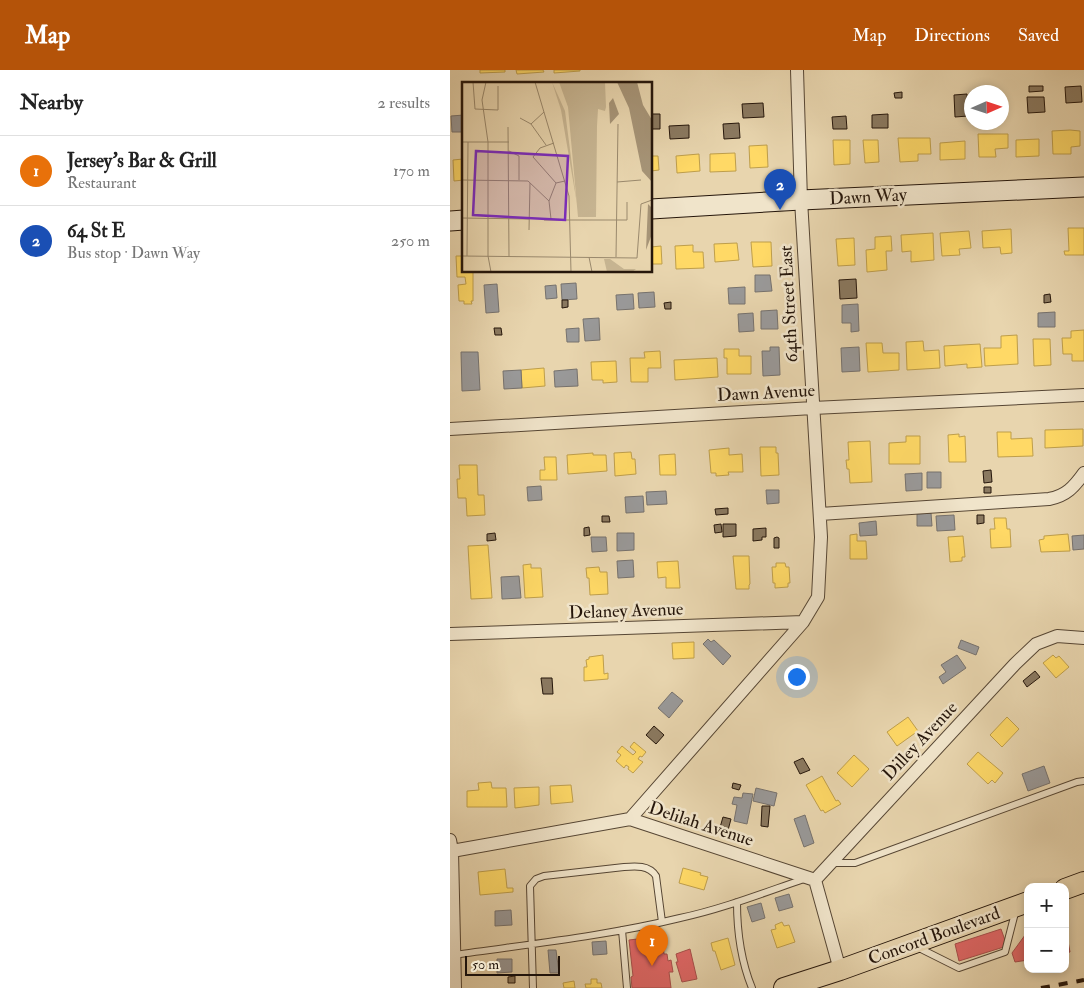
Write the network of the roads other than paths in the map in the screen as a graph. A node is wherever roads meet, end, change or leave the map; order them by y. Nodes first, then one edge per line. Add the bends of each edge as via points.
1 (797, 70) edge
2 (1084, 187) edge
3 (801, 200) junction
4 (652, 209) edge
5 (1084, 395) edge
6 (813, 408) junction
7 (450, 428) edge
8 (1084, 473) edge
9 (820, 514) junction
10 (803, 622) junction
11 (450, 634) edge
12 (1084, 638) edge
13 (1084, 781) edge
14 (630, 819) junction
15 (451, 845) edge
16 (831, 863) junction
17 (812, 878) junction
18 (1084, 882) edge
19 (1069, 888) edge
20 (737, 902) junction
21 (1022, 904) edge
22 (662, 922) junction
23 (622, 930) junction
24 (532, 944) junction
25 (911, 944) junction
26 (453, 958) edge
27 (840, 970) junction
28 (455, 988) edge
29 (533, 988) edge
30 (627, 988) edge
31 (752, 988) edge
32 (784, 988) edge

1 - 3 street, 64th Street East
2 - 3 street, Dawn Way
3 - 4 street, Dawn Way
3 - 6 street, 64th Street East
5 - 6 street, Dawn Avenue
6 - 7 street, Dawn Avenue
6 - 9 street, 64th Street East
8 - 9 street via 1068,492 1059,497
9 - 10 street, 64th Street East via 818,597
10 - 11 street, Delaney Avenue
10 - 14 street, 64th Street East
12 - 16 street, Dilley Avenue via 1057,636 1036,644
13 - 16 lane via 855,863
14 - 15 street, Delilah Avenue
14 - 17 street, Delilah Avenue
15 - 26 street
16 - 17 street, Dilley Avenue
17 - 20 lane
17 - 27 street
18 - 19 main road
20 - 22 lane
20 - 31 lane via 739,942
21 - 25 main road, Concord Boulevard
21 - 25 lane via 1005,952 959,968
22 - 23 lane
22 - 24 lane via 656,876 649,868 636,866 544,876 530,886
23 - 24 lane
23 - 30 lane
24 - 26 lane
24 - 29 lane
25 - 27 main road, Concord Boulevard
26 - 28 street
27 - 32 main road, Concord Boulevard

